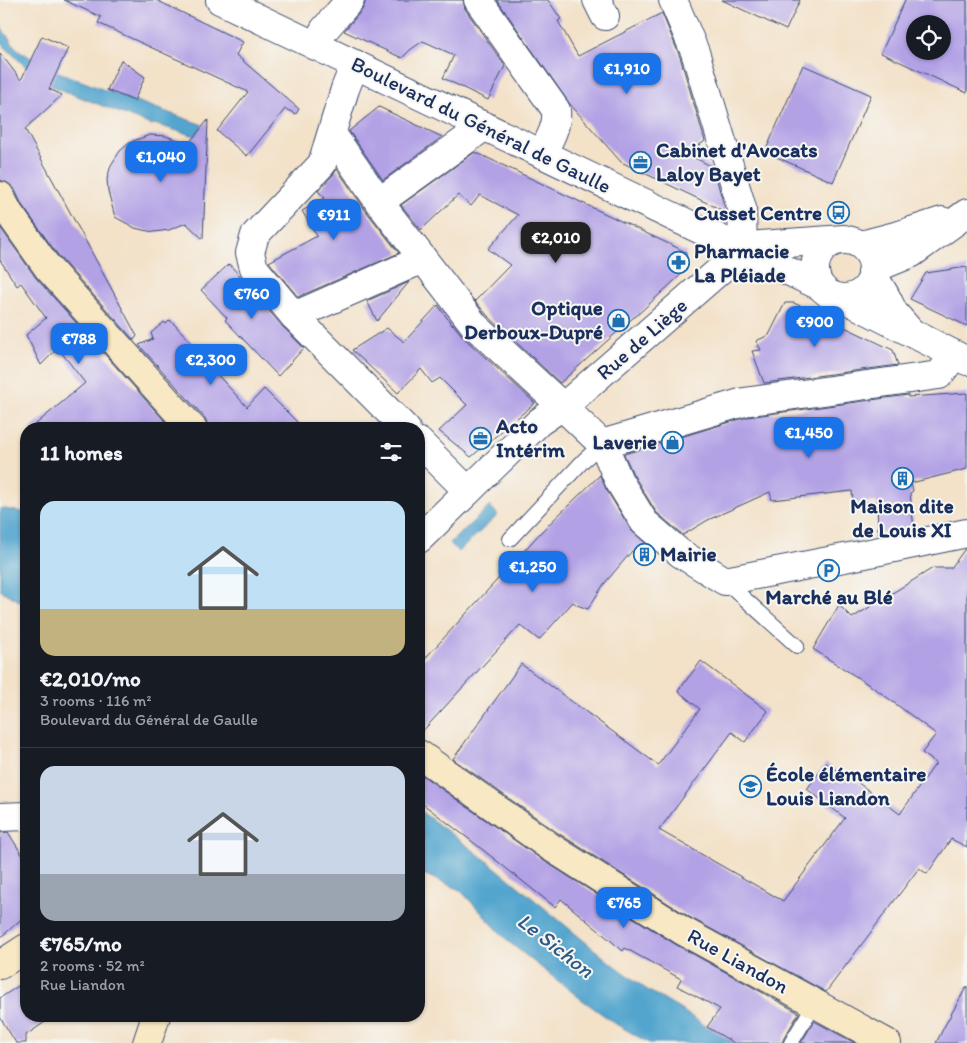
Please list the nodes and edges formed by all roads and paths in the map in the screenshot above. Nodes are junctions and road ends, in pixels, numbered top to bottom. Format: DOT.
graph roads {
  1 [pos="220,0"];
  2 [pos="350,0"];
  3 [pos="478,0"];
  4 [pos="673,0"];
  5 [pos="316,46"];
  6 [pos="355,64"];
  7 [pos="485,126"];
  8 [pos="332,134"];
  9 [pos="542,154"];
  10 [pos="0,196"];
  11 [pos="379,202"];
  12 [pos="966,213"];
  13 [pos="743,250"];
  14 [pos="863,257"];
  15 [pos="423,259"];
  16 [pos="832,292"];
  17 [pos="294,316"];
  18 [pos="910,332"];
  19 [pos="961,358"];
  20 [pos="562,406"];
  21 [pos="186,422"];
  22 [pos="399,422"];
  23 [pos="602,444"];
  24 [pos="425,448"];
  25 [pos="468,491"];
  26 [pos="425,533"];
  27 [pos="967,533"];
  28 [pos="510,539"];
  29 [pos="725,581"];
  30 [pos="797,646"];
  31 [pos="425,758"];
  32 [pos="20,816"];
  33 [pos="0,817"];
  34 [pos="20,952"];
  35 [pos="0,964"];
  36 [pos="815,1003"];
  37 [pos="154,1022"];
  38 [pos="147,1043"];
  39 [pos="791,1043"];
  40 [pos="888,1043"];
  1 -- 5 [label="street, Boulevard du Général de Gaulle"];
  2 -- 5 [label="street"];
  3 -- 9 [label="street"];
  4 -- 13 [label="street"];
  5 -- 6 [label="street, Boulevard du Général de Gaulle"];
  6 -- 7 [label="street, Boulevard du Général de Gaulle"];
  6 -- 8 [label="street"];
  7 -- 9 [label="street, Boulevard du Général de Gaulle"];
  7 -- 11 [label="street"];
  8 -- 11 [label="street"];
  8 -- 17 [label="street"];
  9 -- 13 [label="street, Boulevard du Général de Gaulle"];
  10 -- 21 [label="main road"];
  11 -- 15 [label="street"];
  12 -- 14 [label="street"];
  13 -- 14 [label="street"];
  13 -- 16 [label="street, Boulevard du Général de Gaulle"];
  13 -- 20 [label="street, Rue de Liège"];
  14 -- 16 [label="street"];
  14 -- 16 [label="street"];
  14 -- 18 [label="street, Boulevard du Général de Gaulle"];
  15 -- 17 [label="street"];
  15 -- 20 [label="street"];
  16 -- 18 [label="street, Boulevard du Général de Gaulle"];
  17 -- 22 [label="street"];
  18 -- 19 [label="street, Boulevard du Général de Gaulle"];
  19 -- 23 [label="street"];
  20 -- 23 [label="street"];
  20 -- 25 [label="street, Rue de Liège"];
  23 -- 28 [label="lane"];
  23 -- 29 [label="street"];
  24 -- 25 [label="street"];
  25 -- 26 [label="street, Rue de Liège"];
  27 -- 29 [label="street"];
  29 -- 30 [label="lane"];
  31 -- 36 [label="main road, Rue Liandon"];
  32 -- 33 [label="street"];
  34 -- 35 [label="main road"];
  36 -- 39 [label="lane"];
  36 -- 40 [label="main road, Rue Liandon"];
  37 -- 38 [label="main road"];
}
